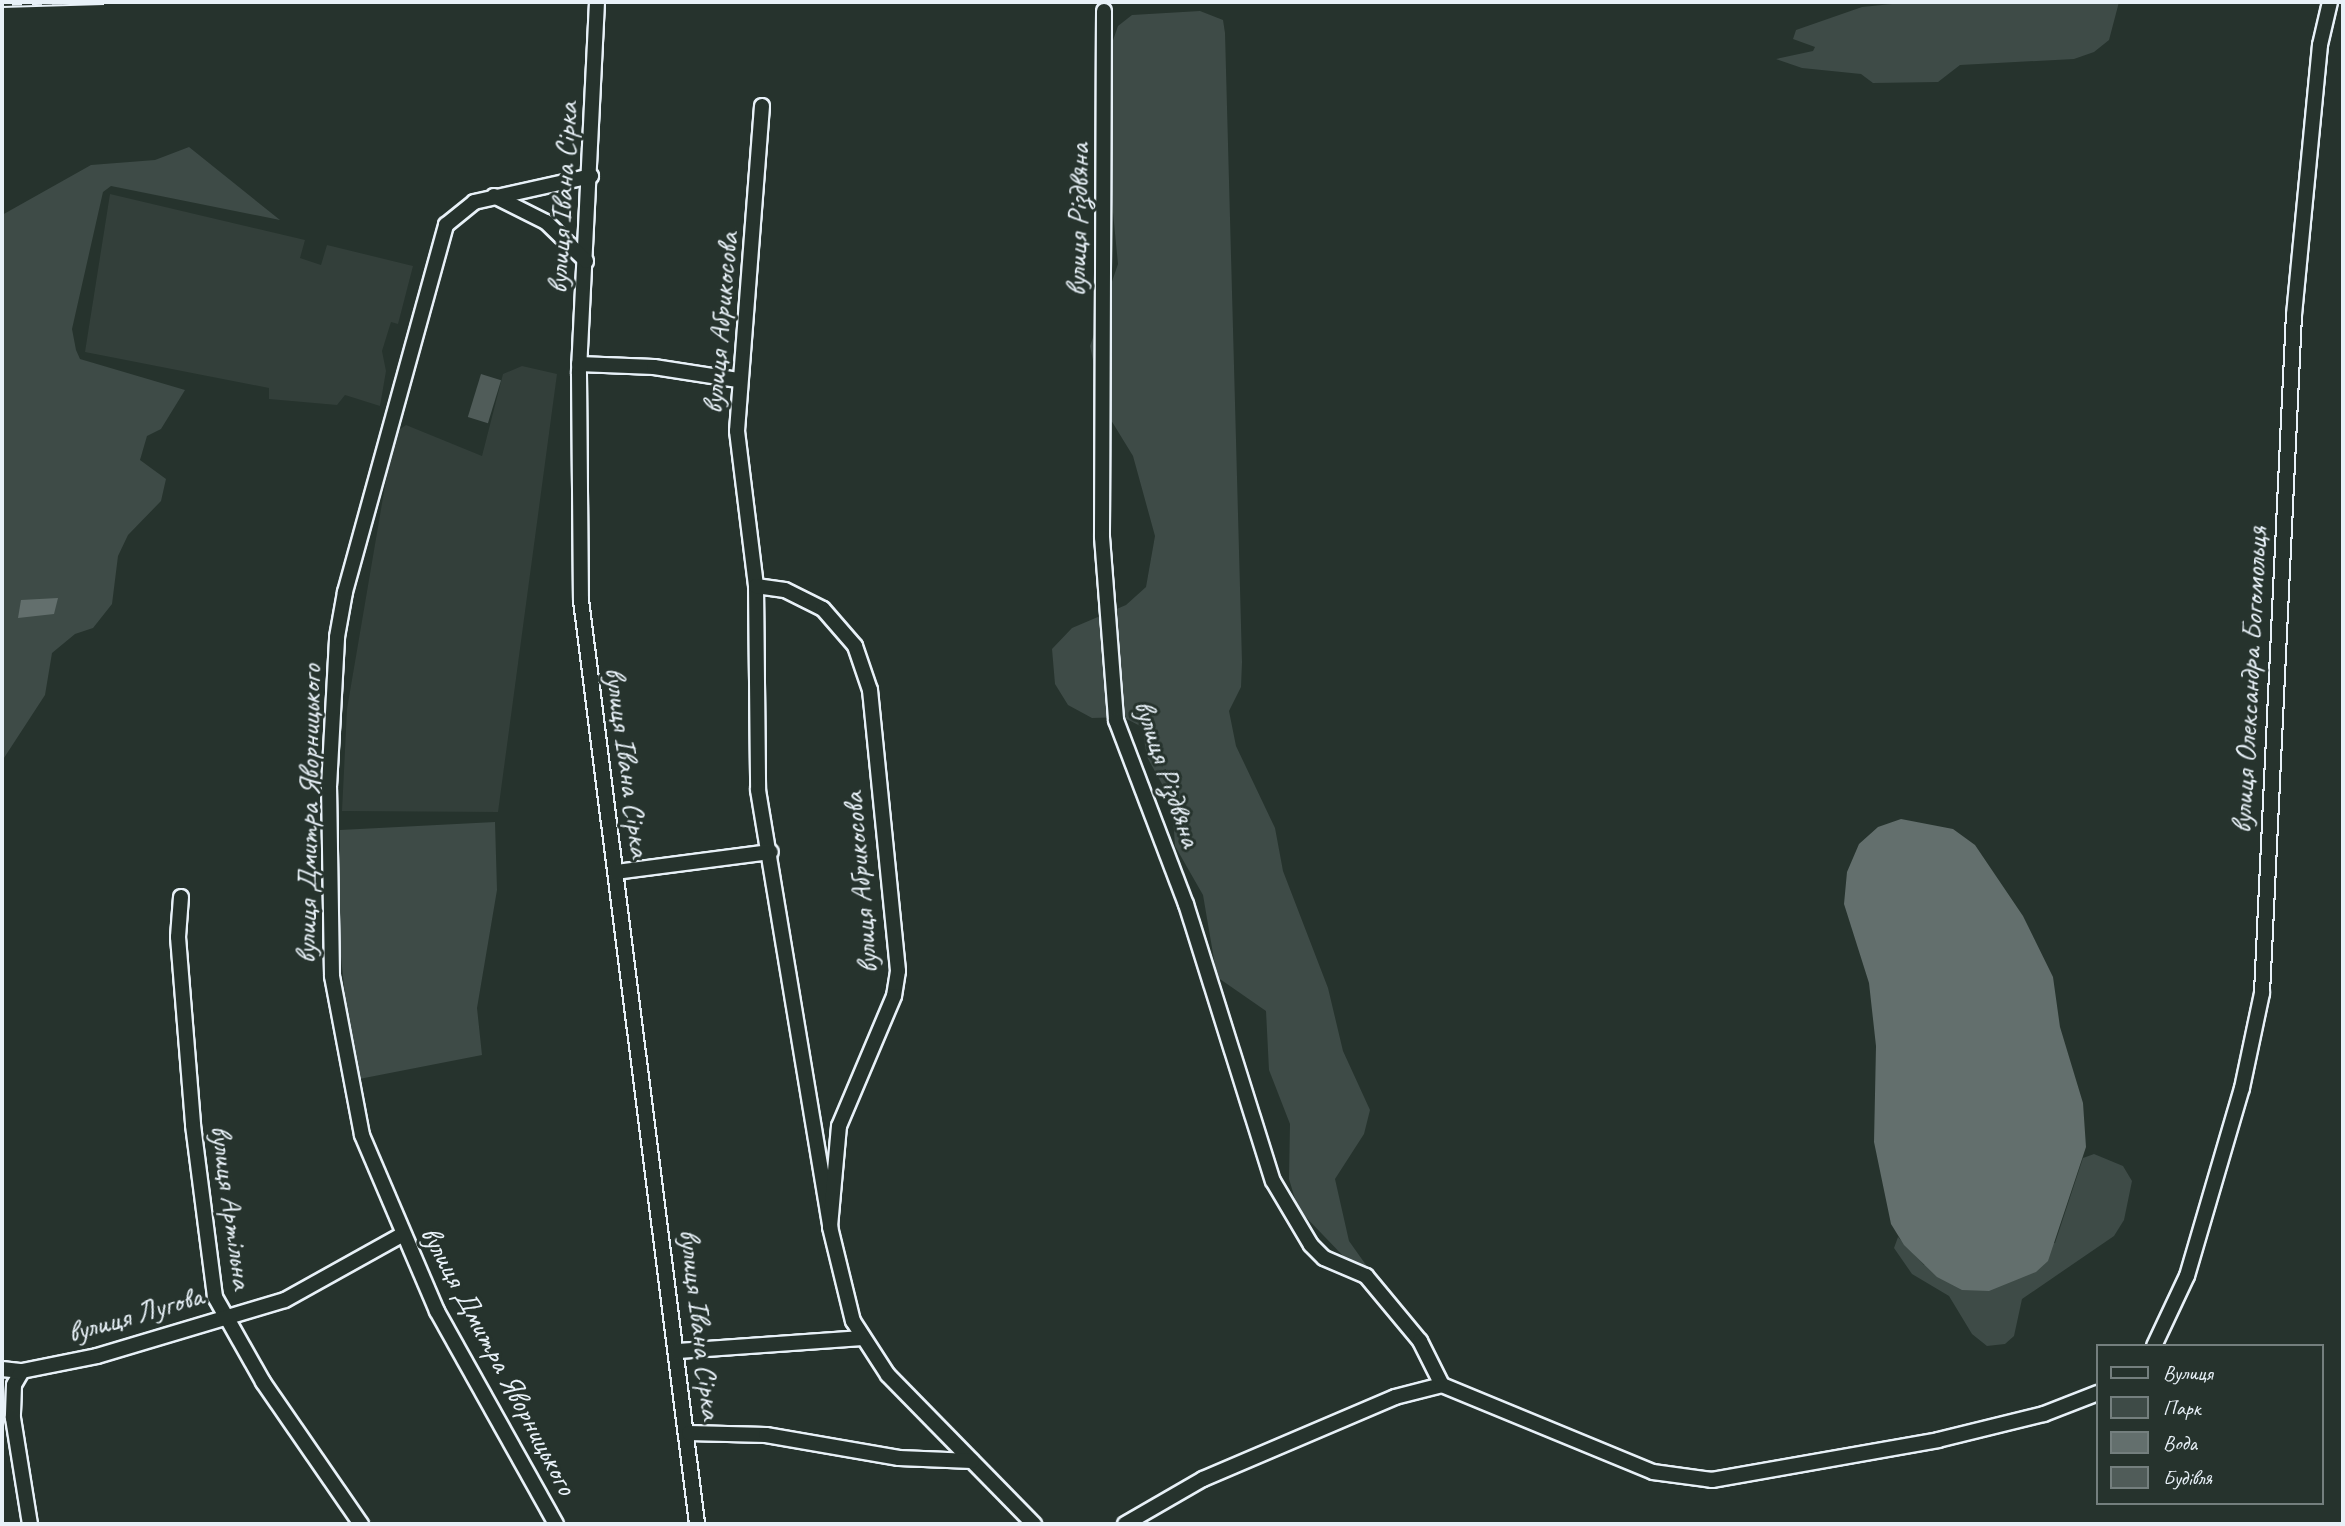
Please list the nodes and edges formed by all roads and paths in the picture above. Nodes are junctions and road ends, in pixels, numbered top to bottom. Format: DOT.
graph roads {
  1 [pos="597,2"];
  2 [pos="2330,2"];
  3 [pos="1104,11"];
  4 [pos="762,106"];
  5 [pos="591,176"];
  6 [pos="494,197"];
  7 [pos="586,261"];
  8 [pos="579,364"];
  9 [pos="738,380"];
  10 [pos="756,586"];
  11 [pos="771,852"];
  12 [pos="616,872"];
  13 [pos="181,897"];
  14 [pos="830,1227"];
  15 [pos="401,1235"];
  16 [pos="225,1315"];
  17 [pos="863,1338"];
  18 [pos="2155,1344"];
  19 [pos="678,1351"];
  20 [pos="2,1369"];
  21 [pos="22,1371"];
  22 [pos="1442,1385"];
  23 [pos="2096,1394"];
  24 [pos="689,1433"];
  25 [pos="972,1461"];
  26 [pos="30,1524"];
  27 [pos="361,1524"];
  28 [pos="556,1524"];
  29 [pos="697,1524"];
  30 [pos="1034,1524"];
  31 [pos="1125,1524"];
  1 -- 5 [label="street, вулиця Івана Сірка"];
  2 -- 18 [label="street, вулиця Олександра Богомольця"];
  3 -- 22 [label="street, вулиця Різдвяна"];
  4 -- 9 [label="street, вулиця Абрикосова"];
  5 -- 6 [label="street, вулиця Дмитра Яворницького"];
  5 -- 7 [label="street, вулиця Івана Сірка"];
  6 -- 7 [label="street"];
  6 -- 15 [label="street, вулиця Дмитра Яворницького"];
  7 -- 8 [label="street, вулиця Івана Сірка"];
  8 -- 9 [label="street"];
  8 -- 12 [label="street, вулиця Івана Сірка"];
  9 -- 10 [label="street, вулиця Абрикосова"];
  10 -- 11 [label="street, вулиця Абрикосова"];
  10 -- 14 [label="street, вулиця Абрикосова"];
  11 -- 12 [label="street"];
  11 -- 14 [label="street, вулиця Абрикосова"];
  12 -- 19 [label="street, вулиця Івана Сірка"];
  13 -- 16 [label="street, вулиця Артільна"];
  14 -- 17 [label="street, вулиця Абрикосова"];
  15 -- 16 [label="street, вулиця Лугова"];
  15 -- 28 [label="street, вулиця Дмитра Яворницького"];
  16 -- 21 [label="street, вулиця Лугова"];
  16 -- 27 [label="street, вулиця Артільна"];
  17 -- 19 [label="street"];
  17 -- 25 [label="street, вулиця Абрикосова"];
  19 -- 24 [label="street, вулиця Івана Сірка"];
  20 -- 21 [label="street, вулиця Лугова"];
  21 -- 26 [label="street"];
  22 -- 23 [label="street"];
  22 -- 31 [label="street"];
  24 -- 25 [label="street"];
  24 -- 29 [label="street, вулиця Івана Сірка"];
  25 -- 30 [label="street, вулиця Абрикосова"];
}
